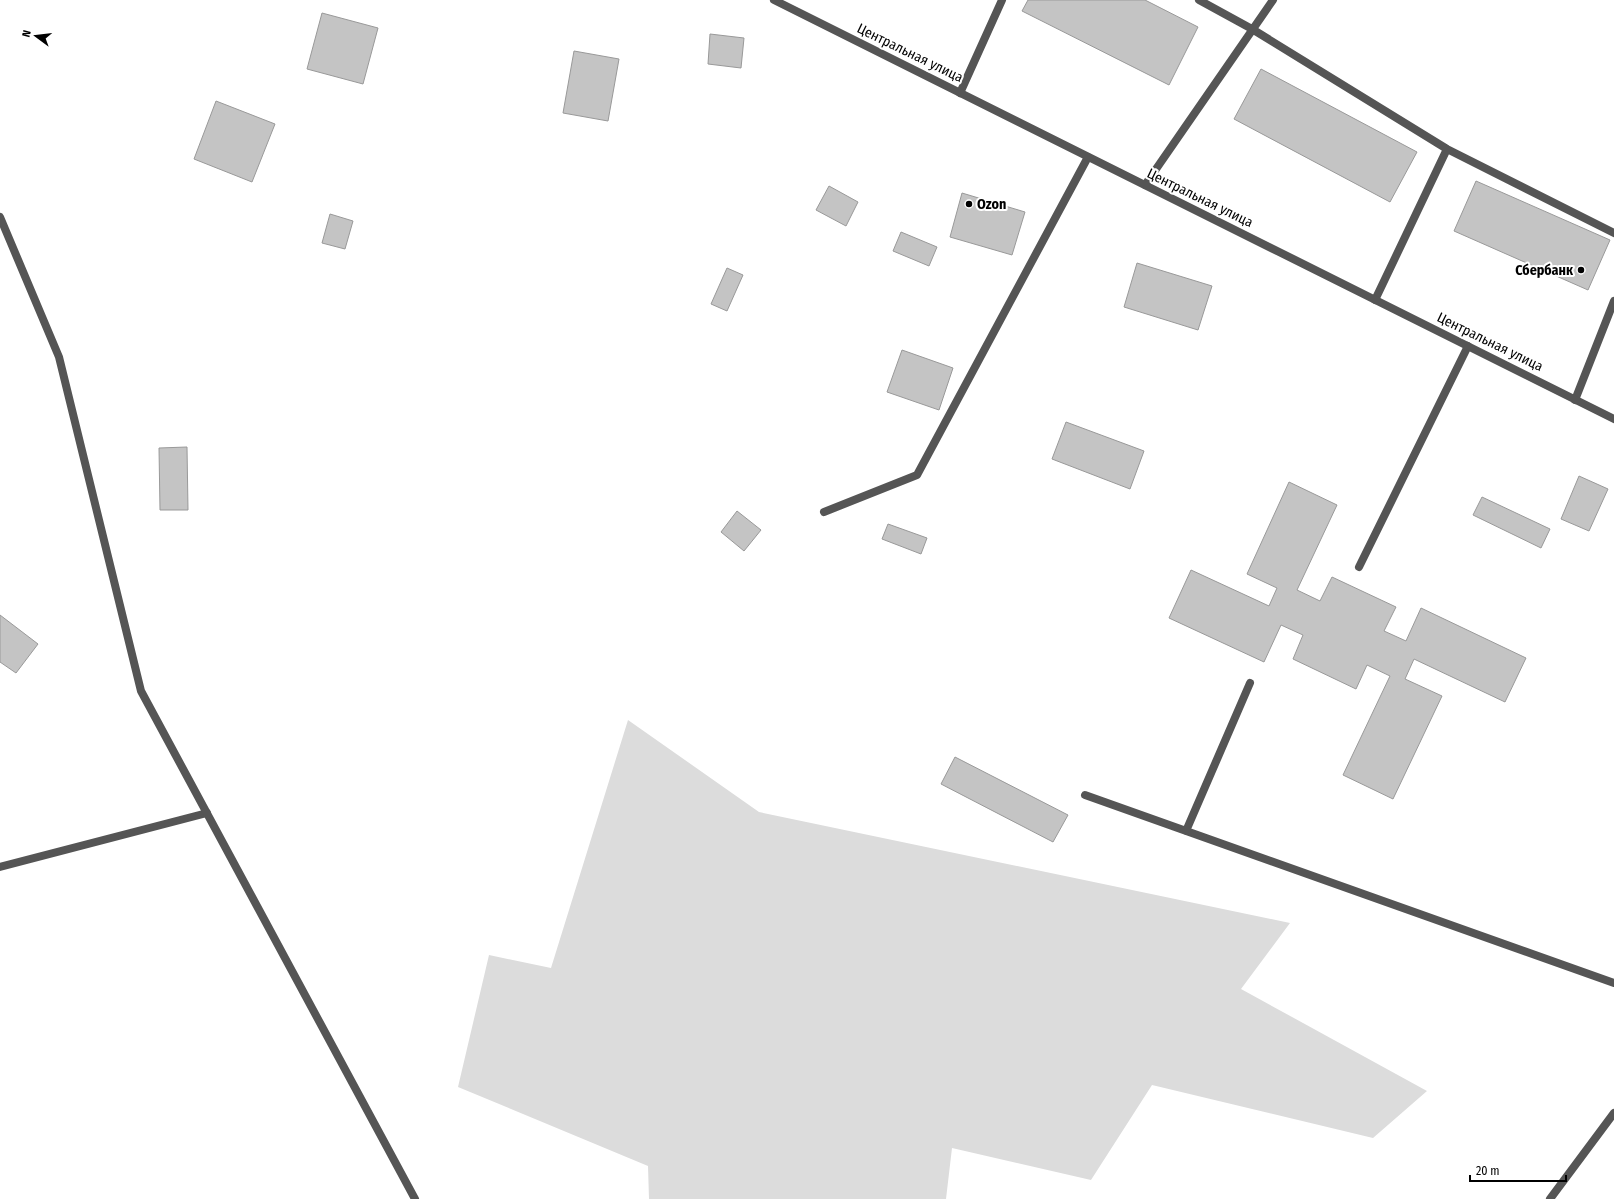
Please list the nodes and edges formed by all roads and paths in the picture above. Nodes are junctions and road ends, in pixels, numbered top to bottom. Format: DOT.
graph roads {
  1 [pos="774,0"];
  2 [pos="1002,0"];
  3 [pos="1199,0"];
  4 [pos="1273,0"];
  5 [pos="1252,29"];
  6 [pos="960,93"];
  7 [pos="1447,149"];
  8 [pos="1088,157"];
  9 [pos="1145,185"];
  10 [pos="0,217"];
  11 [pos="1614,233"];
  12 [pos="1375,300"];
  13 [pos="1614,301"];
  14 [pos="1468,346"];
  15 [pos="1576,400"];
  16 [pos="1614,419"];
  17 [pos="824,512"];
  18 [pos="1359,566"];
  19 [pos="1250,682"];
  20 [pos="1085,796"];
  21 [pos="207,813"];
  22 [pos="1186,831"];
  23 [pos="0,867"];
  24 [pos="1614,982"];
  25 [pos="1614,1113"];
  26 [pos="415,1199"];
  27 [pos="1550,1199"];
  1 -- 6 [label="street, Центральная улица"];
  2 -- 6 [label="street"];
  3 -- 5 [label="street"];
  4 -- 5 [label="street"];
  5 -- 7 [label="street"];
  5 -- 9 [label="street"];
  6 -- 8 [label="street, Центральная улица"];
  7 -- 11 [label="street"];
  7 -- 12 [label="street"];
  8 -- 9 [label="street, Центральная улица"];
  8 -- 17 [label="street"];
  9 -- 12 [label="street, Центральная улица"];
  10 -- 21 [label="street"];
  12 -- 14 [label="street, Центральная улица"];
  13 -- 15 [label="street"];
  14 -- 15 [label="street, Центральная улица"];
  14 -- 18 [label="street"];
  15 -- 16 [label="street, Центральная улица"];
  19 -- 22 [label="street"];
  20 -- 22 [label="street"];
  21 -- 23 [label="street"];
  21 -- 26 [label="street"];
  22 -- 24 [label="street"];
  25 -- 27 [label="street"];
}
